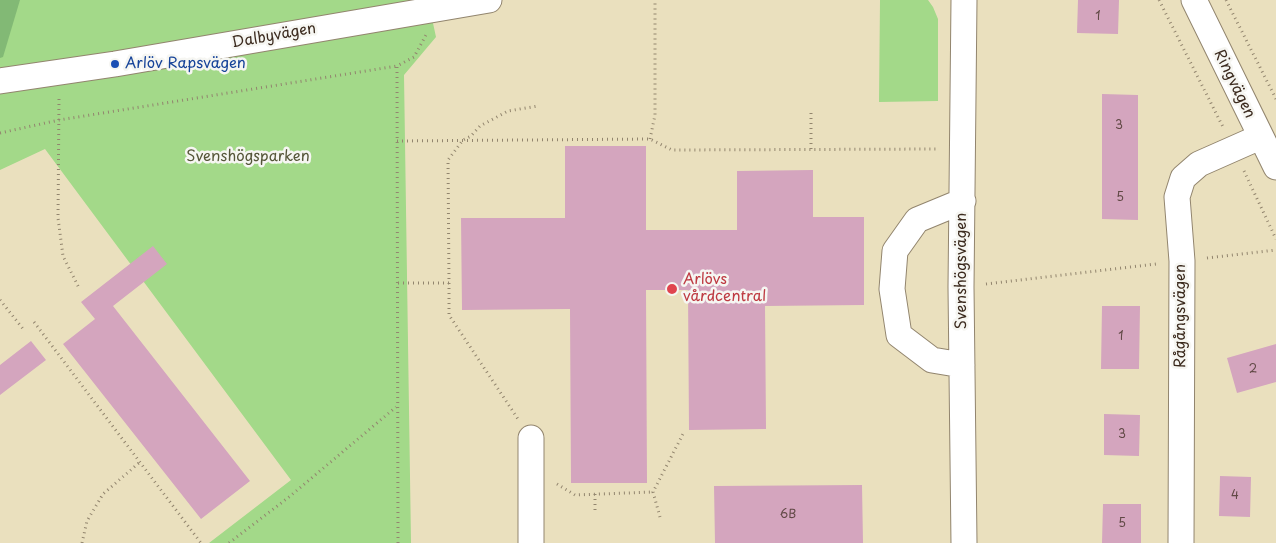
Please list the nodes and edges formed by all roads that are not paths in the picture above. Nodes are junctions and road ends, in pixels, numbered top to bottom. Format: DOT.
graph roads {
  1 [pos="489,0"];
  2 [pos="964,0"];
  3 [pos="1194,0"];
  4 [pos="0,81"];
  5 [pos="1260,137"];
  6 [pos="1276,167"];
  7 [pos="963,201"];
  8 [pos="962,366"];
  9 [pos="531,438"];
  10 [pos="531,543"];
  11 [pos="964,543"];
  12 [pos="1181,543"];
  1 -- 4 [label="street, Dalbyvägen"];
  2 -- 7 [label="street, Svenshögsvägen"];
  3 -- 5 [label="street, Ringvägen"];
  5 -- 6 [label="street, Ringvägen"];
  5 -- 12 [label="street, Rågångsvägen"];
  7 -- 8 [label="street, Svenshögsvägen"];
  7 -- 8 [label="street"];
  8 -- 11 [label="street, Svenshögsvägen"];
  9 -- 10 [label="street"];
}
